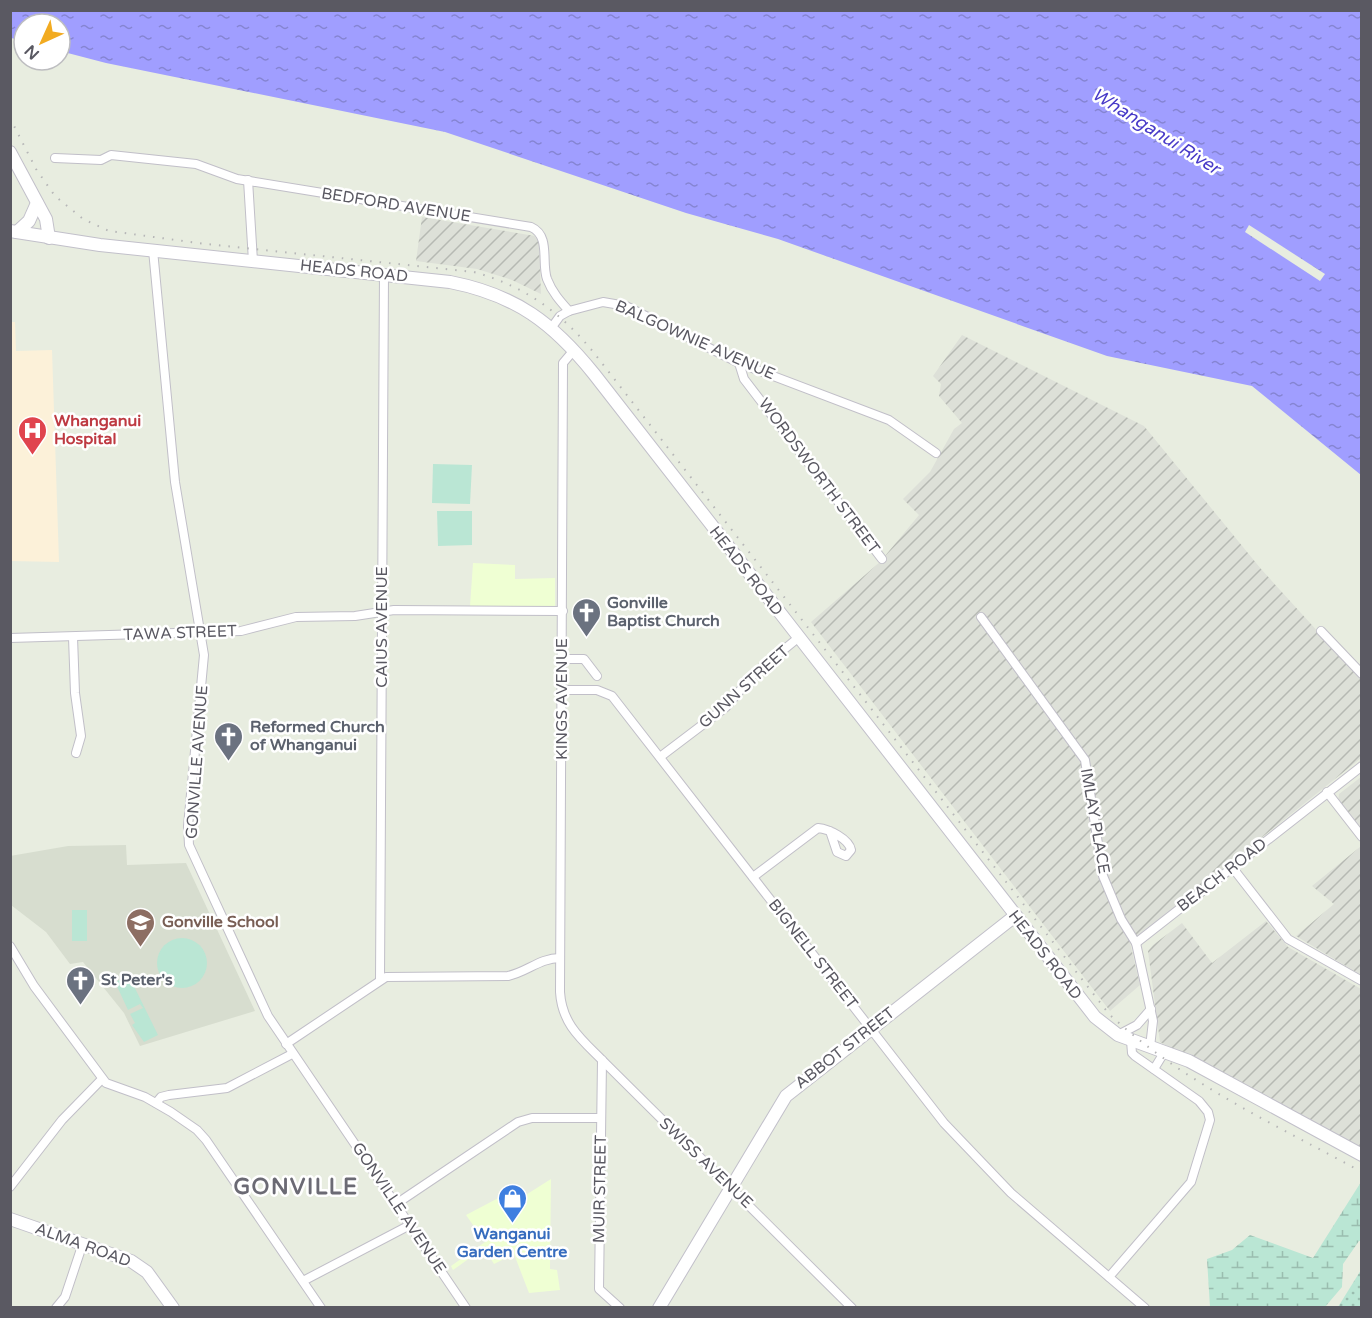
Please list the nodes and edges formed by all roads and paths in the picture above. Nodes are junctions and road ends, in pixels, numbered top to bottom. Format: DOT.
graph roads {
  1 [pos="10,152"];
  2 [pos="55,158"];
  3 [pos="248,180"];
  4 [pos="37,203"];
  5 [pos="14,232"];
  6 [pos="49,238"];
  7 [pos="153,250"];
  8 [pos="253,261"];
  9 [pos="384,274"];
  10 [pos="569,311"];
  11 [pos="552,327"];
  12 [pos="574,350"];
  13 [pos="739,363"];
  14 [pos="936,453"];
  15 [pos="882,559"];
  16 [pos="382,611"];
  17 [pos="563,611"];
  18 [pos="981,617"];
  19 [pos="1322,631"];
  20 [pos="202,633"];
  21 [pos="73,637"];
  22 [pos="10,638"];
  23 [pos="798,638"];
  24 [pos="562,659"];
  25 [pos="1362,674"];
  26 [pos="597,676"];
  27 [pos="562,690"];
  28 [pos="76,753"];
  29 [pos="660,757"];
  30 [pos="1362,766"];
  31 [pos="1328,792"];
  32 [pos="830,831"];
  33 [pos="1362,837"];
  34 [pos="1232,867"];
  35 [pos="753,877"];
  36 [pos="1015,916"];
  37 [pos="1136,943"];
  38 [pos="10,946"];
  39 [pos="560,958"];
  40 [pos="380,980"];
  41 [pos="1362,981"];
  42 [pos="1151,1009"];
  43 [pos="564,1016"];
  44 [pos="870,1028"];
  45 [pos="1118,1035"];
  46 [pos="1131,1041"];
  47 [pos="286,1044"];
  48 [pos="1150,1047"];
  49 [pos="1165,1051"];
  50 [pos="292,1054"];
  51 [pos="602,1060"];
  52 [pos="1154,1069"];
  53 [pos="102,1078"];
  54 [pos="156,1103"];
  55 [pos="601,1118"];
  56 [pos="1362,1155"];
  57 [pos="10,1187"];
  58 [pos="730,1187"];
  59 [pos="396,1204"];
  60 [pos="10,1219"];
  61 [pos="410,1225"];
  62 [pos="83,1243"];
  63 [pos="1109,1277"];
  64 [pos="303,1281"];
  65 [pos="56,1308"];
  66 [pos="173,1308"];
  67 [pos="321,1308"];
  68 [pos="466,1308"];
  69 [pos="620,1308"];
  70 [pos="659,1308"];
  71 [pos="852,1308"];
  72 [pos="1145,1308"];
  1 -- 4 [label="main road"];
  2 -- 3 [label="street, BEDFORD AVENUE"];
  3 -- 8 [label="street"];
  3 -- 10 [label="street, BEDFORD AVENUE"];
  4 -- 5 [label="main road"];
  4 -- 6 [label="main road"];
  5 -- 6 [label="main road, HEADS ROAD"];
  6 -- 7 [label="main road, HEADS ROAD"];
  7 -- 8 [label="main road, HEADS ROAD"];
  7 -- 20 [label="street, GONVILLE AVENUE"];
  8 -- 9 [label="main road, HEADS ROAD"];
  9 -- 11 [label="main road, HEADS ROAD"];
  9 -- 16 [label="street, CAIUS AVENUE"];
  10 -- 11 [label="street, BALGOWNIE AVENUE"];
  10 -- 13 [label="street, BALGOWNIE AVENUE"];
  11 -- 12 [label="main road, HEADS ROAD"];
  12 -- 17 [label="street, KINGS AVENUE"];
  12 -- 23 [label="main road, HEADS ROAD"];
  13 -- 14 [label="street, BALGOWNIE AVENUE"];
  13 -- 15 [label="street, WORDSWORTH STREET"];
  16 -- 17 [label="street, TAWA STREET"];
  16 -- 20 [label="street, TAWA STREET"];
  16 -- 40 [label="street, CAIUS AVENUE"];
  17 -- 24 [label="street, KINGS AVENUE"];
  18 -- 37 [label="street, IMLAY PLACE"];
  19 -- 25 [label="street"];
  20 -- 21 [label="street, TAWA STREET"];
  20 -- 47 [label="street, GONVILLE AVENUE"];
  21 -- 22 [label="street, TAWA STREET"];
  21 -- 28 [label="street"];
  23 -- 29 [label="street, GUNN STREET"];
  23 -- 36 [label="main road, HEADS ROAD"];
  24 -- 26 [label="street"];
  24 -- 27 [label="street, KINGS AVENUE"];
  27 -- 29 [label="street, BIGNELL STREET"];
  27 -- 39 [label="street, KINGS AVENUE"];
  29 -- 35 [label="street, BIGNELL STREET"];
  30 -- 31 [label="street, BEACH ROAD"];
  31 -- 33 [label="street"];
  31 -- 34 [label="street, BEACH ROAD"];
  32 -- 35 [label="street"];
  34 -- 37 [label="street, BEACH ROAD"];
  34 -- 41 [label="street"];
  35 -- 44 [label="street, BIGNELL STREET"];
  36 -- 44 [label="main road, ABBOT STREET"];
  36 -- 45 [label="main road, HEADS ROAD"];
  37 -- 42 [label="street"];
  38 -- 53 [label="street"];
  39 -- 40 [label="street"];
  39 -- 43 [label="street, KINGS AVENUE"];
  40 -- 47 [label="street"];
  42 -- 45 [label="street"];
  42 -- 48 [label="street"];
  43 -- 51 [label="street, SWISS AVENUE"];
  44 -- 58 [label="main road, ABBOT STREET"];
  44 -- 63 [label="street, BIGNELL STREET"];
  45 -- 46 [label="main road, HEADS ROAD"];
  46 -- 48 [label="main road, HEADS ROAD"];
  46 -- 52 [label="street"];
  47 -- 50 [label="street, GONVILLE AVENUE"];
  48 -- 49 [label="main road, HEADS ROAD"];
  49 -- 52 [label="street"];
  49 -- 56 [label="main road, HEADS ROAD"];
  50 -- 54 [label="street"];
  50 -- 59 [label="street, GONVILLE AVENUE"];
  51 -- 55 [label="street, MUIR STREET"];
  51 -- 58 [label="street, SWISS AVENUE"];
  52 -- 63 [label="street"];
  53 -- 54 [label="street"];
  53 -- 57 [label="street"];
  54 -- 64 [label="street"];
  55 -- 59 [label="street"];
  55 -- 69 [label="street, MUIR STREET"];
  58 -- 70 [label="main road, ABBOT STREET"];
  58 -- 71 [label="street, SWISS AVENUE"];
  59 -- 61 [label="street, GONVILLE AVENUE"];
  60 -- 62 [label="main road, ALMA ROAD"];
  61 -- 64 [label="street"];
  61 -- 68 [label="street, GONVILLE AVENUE"];
  62 -- 65 [label="street"];
  62 -- 66 [label="main road, ALMA ROAD"];
  63 -- 72 [label="street, BIGNELL STREET"];
  64 -- 67 [label="street"];
}
